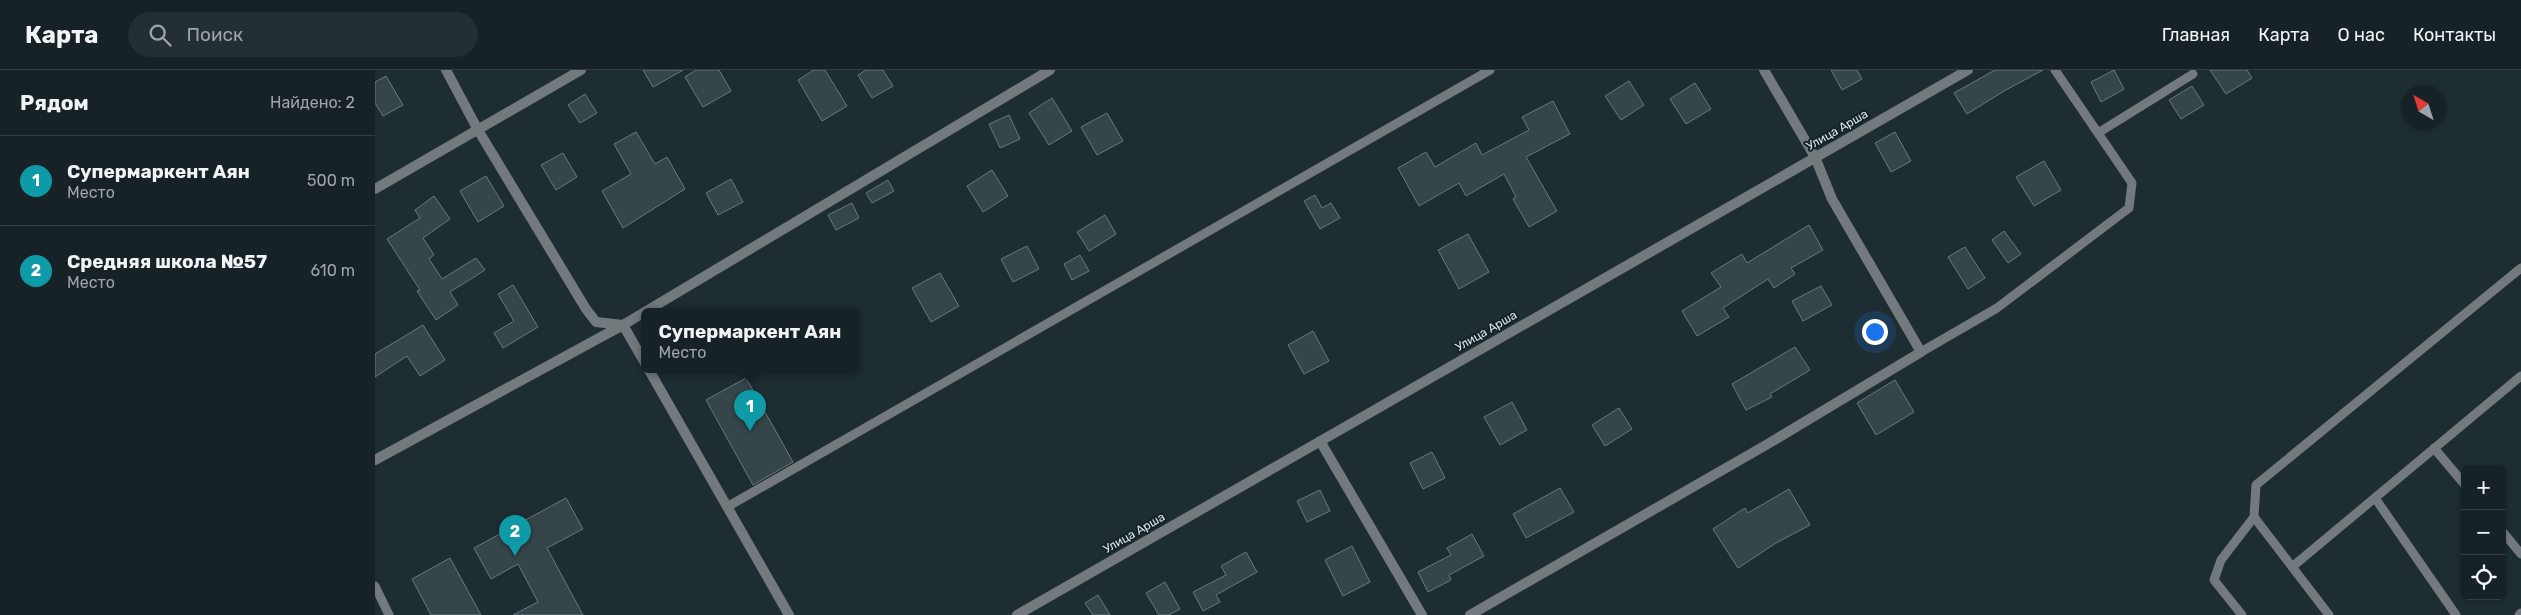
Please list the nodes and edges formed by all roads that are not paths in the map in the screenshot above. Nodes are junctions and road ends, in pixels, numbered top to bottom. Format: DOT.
graph roads {
  1 [pos="445,70"];
  2 [pos="581,70"];
  3 [pos="1050,70"];
  4 [pos="1489,70"];
  5 [pos="1765,70"];
  6 [pos="1968,70"];
  7 [pos="2055,70"];
  8 [pos="2193,74"];
  9 [pos="478,130"];
  10 [pos="2098,133"];
  11 [pos="1815,157"];
  12 [pos="375,188"];
  13 [pos="2521,268"];
  14 [pos="651,308"];
  15 [pos="641,314"];
  16 [pos="623,325"];
  17 [pos="1921,352"];
  18 [pos="641,356"];
  19 [pos="651,373"];
  20 [pos="2521,376"];
  21 [pos="1320,441"];
  22 [pos="2435,448"];
  23 [pos="375,460"];
  24 [pos="2461,480"];
  25 [pos="2375,498"];
  26 [pos="727,507"];
  27 [pos="2254,517"];
  28 [pos="2506,536"];
  29 [pos="2521,554"];
  30 [pos="2292,567"];
  31 [pos="375,586"];
  32 [pos="389,615"];
  33 [pos="789,615"];
  34 [pos="1017,615"];
  35 [pos="1422,615"];
  36 [pos="1470,615"];
  37 [pos="2243,615"];
  38 [pos="2329,615"];
  39 [pos="2456,615"];
  1 -- 9 [label="street"];
  2 -- 9 [label="street"];
  3 -- 14 [label="street"];
  4 -- 26 [label="lane"];
  5 -- 11 [label="street"];
  6 -- 11 [label="street, Улица Арша"];
  7 -- 10 [label="lane"];
  8 -- 10 [label="lane"];
  9 -- 12 [label="street"];
  9 -- 16 [label="street"];
  10 -- 17 [label="lane"];
  11 -- 17 [label="street"];
  11 -- 21 [label="street, Улица Арша"];
  13 -- 27 [label="lane"];
  15 -- 16 [label="street"];
  16 -- 18 [label="street"];
  16 -- 23 [label="street"];
  17 -- 36 [label="street"];
  19 -- 26 [label="street"];
  20 -- 22 [label="lane"];
  21 -- 34 [label="street, Улица Арша"];
  21 -- 35 [label="street"];
  22 -- 24 [label="lane"];
  22 -- 25 [label="lane"];
  25 -- 30 [label="lane"];
  25 -- 39 [label="lane"];
  26 -- 33 [label="street"];
  27 -- 30 [label="lane"];
  27 -- 37 [label="lane"];
  28 -- 29 [label="lane"];
  30 -- 38 [label="lane"];
  31 -- 32 [label="lane"];
}
